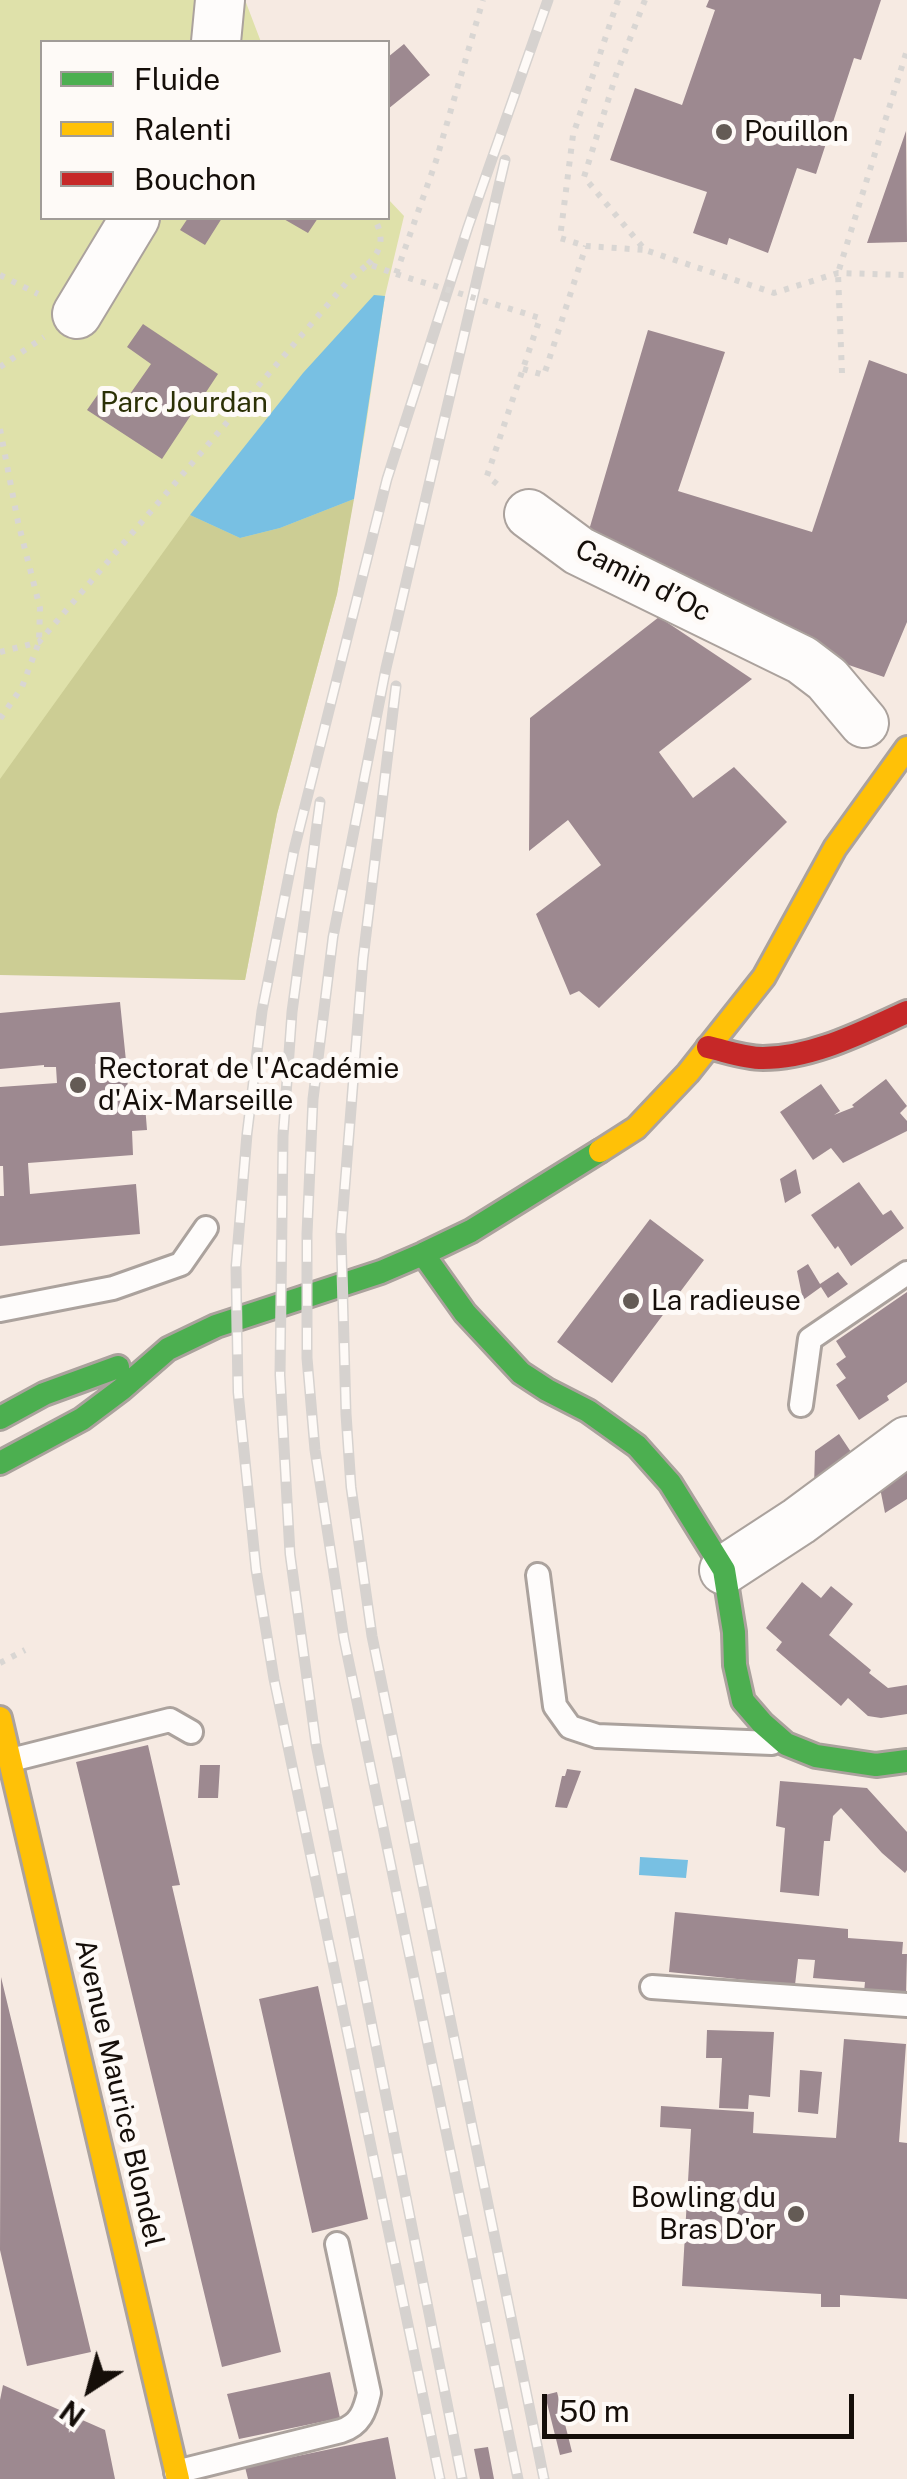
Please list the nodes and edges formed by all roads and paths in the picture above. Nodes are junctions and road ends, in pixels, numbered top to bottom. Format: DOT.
graph roads {
  1 [pos="220,0"];
  2 [pos="483,0"];
  3 [pos="618,0"];
  4 [pos="645,0"];
  5 [pos="216,40"];
  6 [pos="907,50"];
  7 [pos="134,220"];
  8 [pos="375,220"];
  9 [pos="586,246"];
  10 [pos="645,250"];
  11 [pos="377,255"];
  12 [pos="368,264"];
  13 [pos="393,273"];
  14 [pos="838,273"];
  15 [pos="907,276"];
  16 [pos="76,314"];
  17 [pos="523,369"];
  18 [pos="842,373"];
  19 [pos="0,430"];
  20 [pos="529,514"];
  21 [pos="39,642"];
  22 [pos="0,652"];
  23 [pos="0,718"];
  24 [pos="864,724"];
  25 [pos="907,748"];
  26 [pos="907,1012"];
  27 [pos="708,1047"];
  28 [pos="206,1228"];
  29 [pos="422,1254"];
  30 [pos="907,1273"];
  31 [pos="0,1310"];
  32 [pos="168,1349"];
  33 [pos="801,1406"];
  34 [pos="0,1418"];
  35 [pos="907,1441"];
  36 [pos="0,1463"];
  37 [pos="724,1570"];
  38 [pos="538,1574"];
  39 [pos="25,1650"];
  40 [pos="0,1663"];
  41 [pos="0,1720"];
  42 [pos="190,1732"];
  43 [pos="786,1744"];
  44 [pos="10,1760"];
  45 [pos="907,1761"];
  46 [pos="652,1988"];
  47 [pos="907,2005"];
  48 [pos="337,2244"];
  49 [pos="177,2476"];
  1 -- 5 [label="street"];
  2 -- 13 [label="path"];
  3 -- 9 [label="path"];
  4 -- 10 [label="path"];
  6 -- 14 [label="path"];
  7 -- 16 [label="street"];
  8 -- 11 [label="path"];
  9 -- 10 [label="path"];
  9 -- 17 [label="path"];
  10 -- 14 [label="path"];
  11 -- 12 [label="path"];
  11 -- 13 [label="path"];
  12 -- 13 [label="path"];
  12 -- 21 [label="path"];
  13 -- 17 [label="path, bridge"];
  14 -- 15 [label="path"];
  14 -- 18 [label="path"];
  17 -- 20 [label="path"];
  19 -- 21 [label="path"];
  20 -- 24 [label="street, Camin d’Oc"];
  21 -- 22 [label="path"];
  21 -- 23 [label="path"];
  25 -- 27 [label="street"];
  26 -- 27 [label="street"];
  27 -- 29 [label="street"];
  28 -- 31 [label="lane"];
  29 -- 32 [label="street"];
  29 -- 37 [label="street"];
  30 -- 33 [label="lane"];
  32 -- 34 [label="street"];
  32 -- 36 [label="street"];
  35 -- 37 [label="street"];
  37 -- 43 [label="street"];
  38 -- 43 [label="lane"];
  39 -- 40 [label="path"];
  41 -- 44 [label="street, Avenue Maurice Blondel"];
  42 -- 44 [label="lane"];
  43 -- 45 [label="street"];
  44 -- 49 [label="street, Avenue Maurice Blondel"];
  46 -- 47 [label="lane"];
  48 -- 49 [label="lane"];
}
